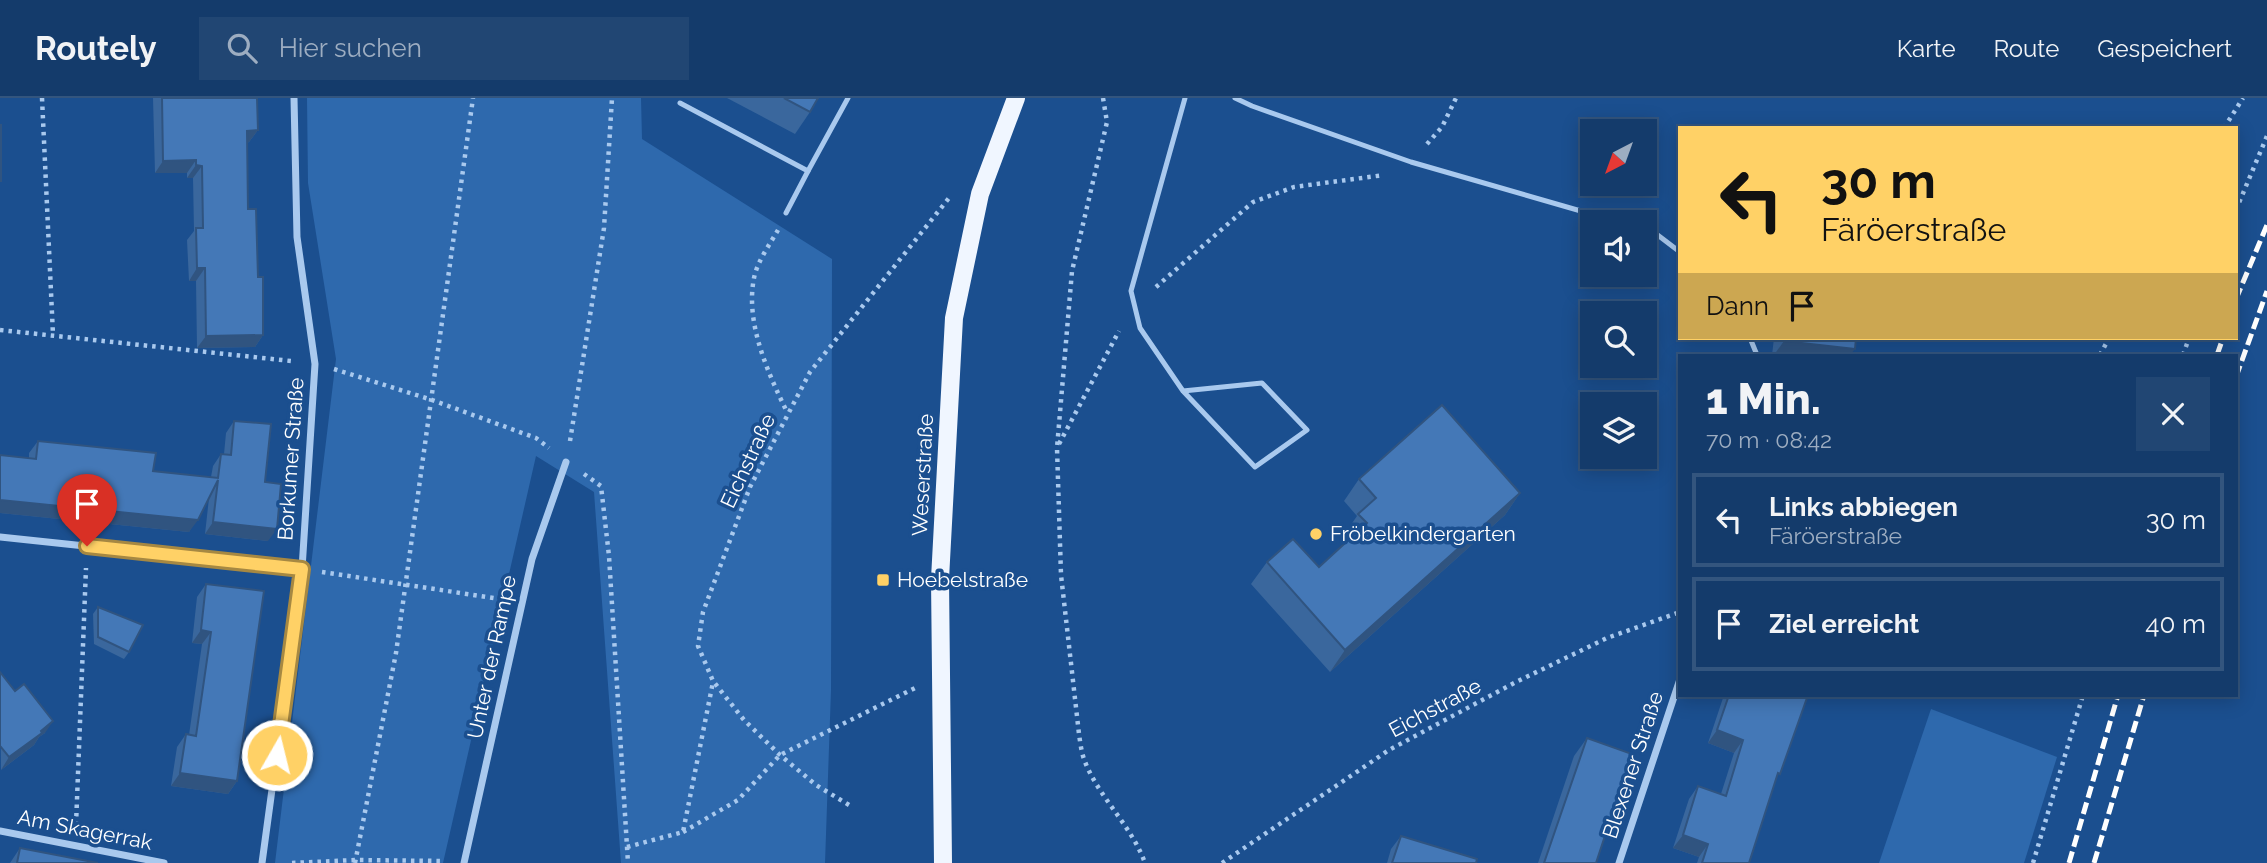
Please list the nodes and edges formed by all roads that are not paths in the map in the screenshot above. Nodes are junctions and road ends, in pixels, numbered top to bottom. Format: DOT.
graph roads {
  1 [pos="294,98"];
  2 [pos="848,98"];
  3 [pos="1016,98"];
  4 [pos="1185,98"];
  5 [pos="1235,98"];
  6 [pos="680,103"];
  7 [pos="808,171"];
  8 [pos="1580,211"];
  9 [pos="786,213"];
  10 [pos="1657,234"];
  11 [pos="1678,250"];
  12 [pos="1183,391"];
  13 [pos="566,462"];
  14 [pos="0,537"];
  15 [pos="302,569"];
  16 [pos="1678,685"];
  17 [pos="0,831"];
  18 [pos="465,862"];
  19 [pos="164,863"];
  20 [pos="262,863"];
  21 [pos="943,863"];
  22 [pos="1619,863"];
  1 -- 15 [label="street, Borkumer Straße"];
  2 -- 7 [label="lane"];
  3 -- 21 [label="main road, Weserstraße"];
  4 -- 12 [label="lane"];
  5 -- 8 [label="lane"];
  6 -- 7 [label="lane"];
  7 -- 9 [label="lane"];
  10 -- 11 [label="lane"];
  12 -- 12 [label="lane"];
  13 -- 18 [label="street, Unter der Rampe"];
  14 -- 15 [label="street"];
  15 -- 20 [label="street, Borkumer Straße"];
  16 -- 22 [label="street, Blexener Straße"];
  17 -- 19 [label="street, Am Skagerrak"];
}
